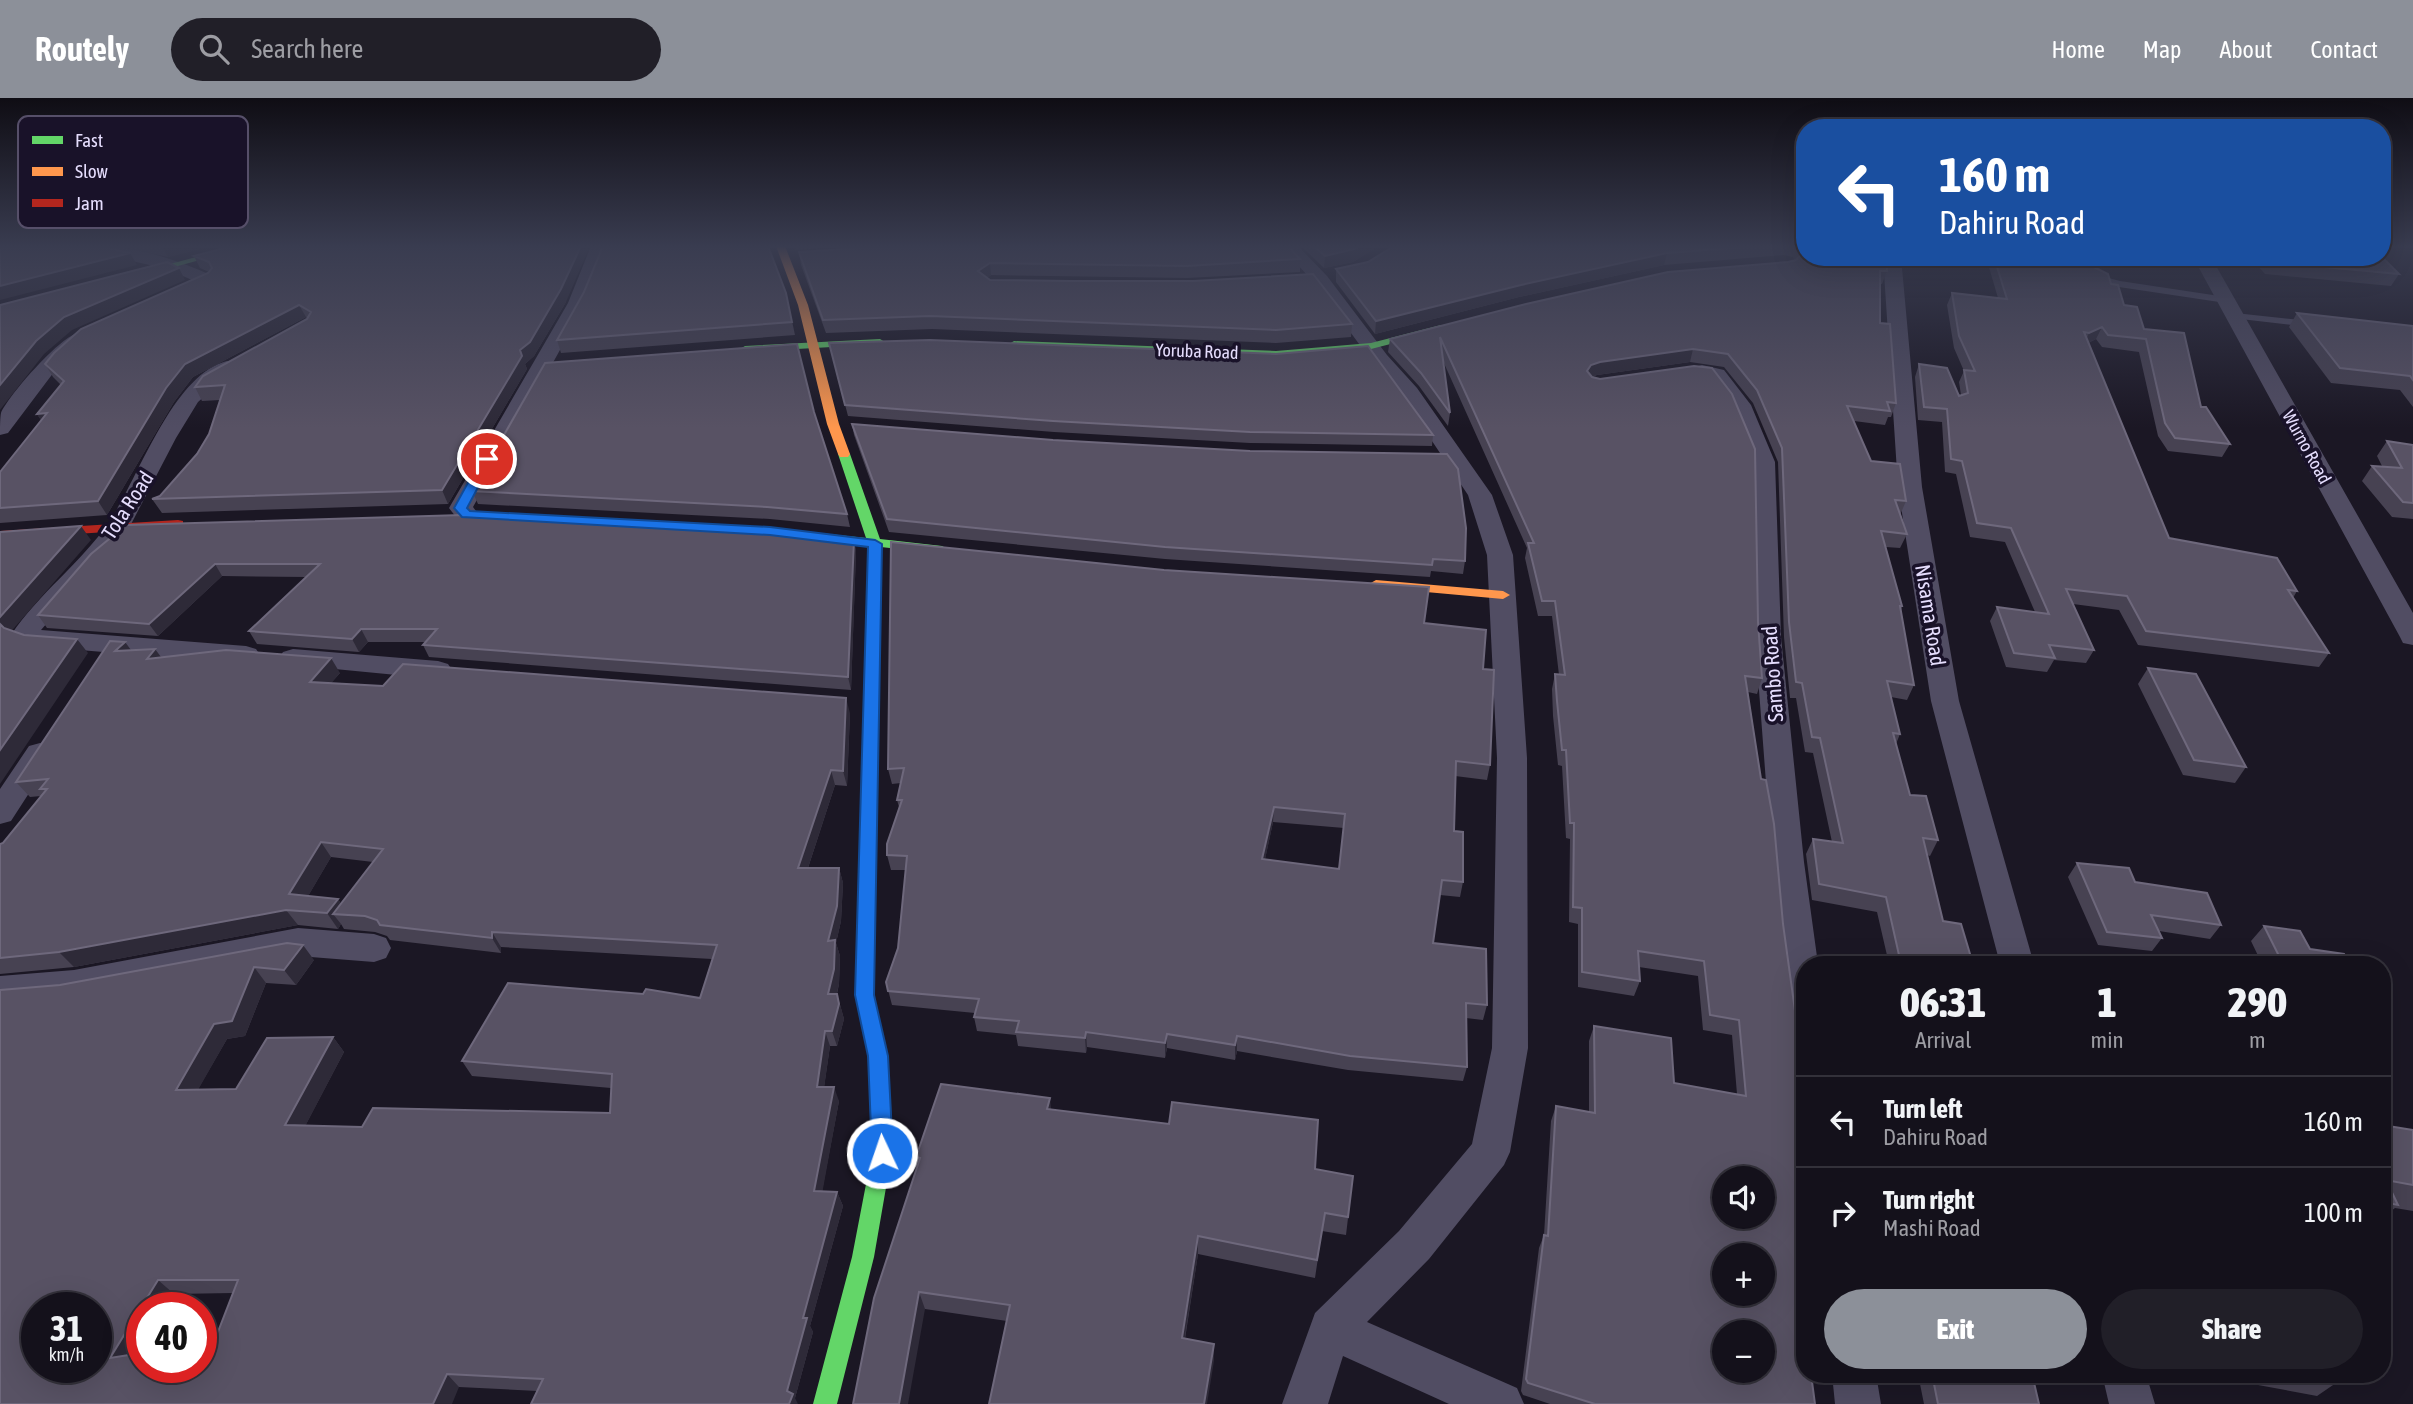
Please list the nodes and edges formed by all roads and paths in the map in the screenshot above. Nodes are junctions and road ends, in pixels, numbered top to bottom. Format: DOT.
graph roads {
  1 [pos="575,307"];
  2 [pos="803,307"];
  3 [pos="1340,307"];
  4 [pos="1896,307"];
  5 [pos="2225,307"];
  6 [pos="2230,308"];
  7 [pos="1458,323"];
  8 [pos="2326,325"];
  9 [pos="93,330"];
  10 [pos="892,342"];
  11 [pos="1000,343"];
  12 [pos="813,344"];
  13 [pos="1371,346"];
  14 [pos="731,351"];
  15 [pos="246,357"];
  16 [pos="568,363"];
  17 [pos="540,365"];
  18 [pos="1677,373"];
  19 [pos="833,424"];
  20 [pos="861,426"];
  21 [pos="0,428"];
  22 [pos="468,515"];
  23 [pos="188,523"];
  24 [pos="119,526"];
  25 [pos="783,533"];
  26 [pos="0,535"];
  27 [pos="875,544"];
  28 [pos="958,552"];
  29 [pos="1359,583"];
  30 [pos="1503,595"];
  31 [pos="2403,606"];
  32 [pos="2413,637"];
  33 [pos="457,671"];
  34 [pos="844,701"];
  35 [pos="872,703"];
  36 [pos="52,734"];
  37 [pos="0,813"];
  38 [pos="374,948"];
  39 [pos="1799,956"];
  40 [pos="2015,956"];
  41 [pos="0,990"];
  42 [pos="1330,1328"];
  43 [pos="1855,1383"];
  44 [pos="2126,1383"];
  45 [pos="825,1404"];
  46 [pos="1305,1404"];
  47 [pos="1501,1404"];
  48 [pos="1858,1404"];
  49 [pos="2132,1404"];
  1 -- 17 [label="street"];
  2 -- 12 [label="street"];
  3 -- 13 [label="street"];
  4 -- 40 [label="street, Nisama Road"];
  5 -- 6 [label="lane"];
  6 -- 8 [label="lane"];
  6 -- 31 [label="street, Wurno Road"];
  7 -- 13 [label="street, Yoruba Road"];
  9 -- 21 [label="street"];
  10 -- 12 [label="street"];
  11 -- 13 [label="street, Yoruba Road"];
  12 -- 14 [label="street"];
  12 -- 19 [label="street"];
  13 -- 30 [label="street"];
  15 -- 24 [label="street, Tola Road"];
  16 -- 17 [label="street"];
  17 -- 22 [label="street"];
  18 -- 39 [label="street, Sambo Road"];
  19 -- 20 [label="street"];
  19 -- 27 [label="street"];
  23 -- 24 [label="street"];
  24 -- 26 [label="street"];
  24 -- 33 [label="street, Tola Road"];
  25 -- 27 [label="street"];
  27 -- 28 [label="street"];
  27 -- 35 [label="street"];
  29 -- 30 [label="street"];
  30 -- 42 [label="street"];
  31 -- 32 [label="street, Wurno Road"];
  34 -- 35 [label="street"];
  35 -- 45 [label="street"];
  36 -- 37 [label="street"];
  38 -- 41 [label="street"];
  42 -- 46 [label="street"];
  42 -- 47 [label="street"];
  43 -- 48 [label="street"];
  44 -- 49 [label="street"];
}
